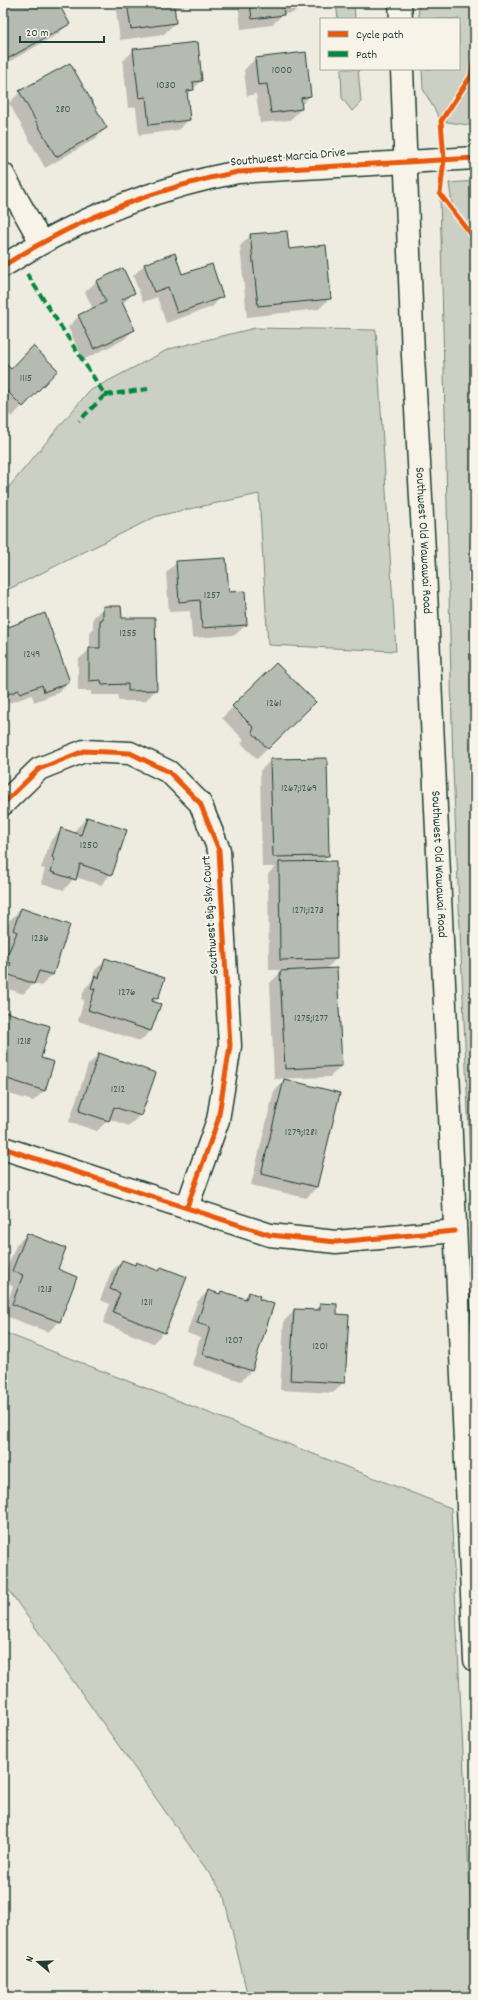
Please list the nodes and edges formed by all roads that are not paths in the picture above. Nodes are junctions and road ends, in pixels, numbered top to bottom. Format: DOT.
graph roads {
  1 [pos="400,3"];
  2 [pos="401,18"];
  3 [pos="402,70"];
  4 [pos="475,158"];
  5 [pos="405,161"];
  6 [pos="3,174"];
  7 [pos="41,242"];
  8 [pos="3,266"];
  9 [pos="3,804"];
  10 [pos="3,1148"];
  11 [pos="187,1207"];
  12 [pos="455,1230"];
  13 [pos="475,1660"];
  1 -- 2 [label="street"];
  3 -- 5 [label="street, Southwest Old Wawawai Road"];
  4 -- 5 [label="street, Southwest Marcia Drive"];
  5 -- 7 [label="street, Southwest Marcia Drive"];
  5 -- 12 [label="street, Southwest Old Wawawai Road"];
  6 -- 7 [label="street"];
  7 -- 8 [label="street, Southwest Marcia Drive"];
  9 -- 11 [label="street, Southwest Big Sky Court"];
  10 -- 11 [label="street"];
  11 -- 12 [label="street"];
  12 -- 13 [label="street, Southwest Old Wawawai Road"];
}
